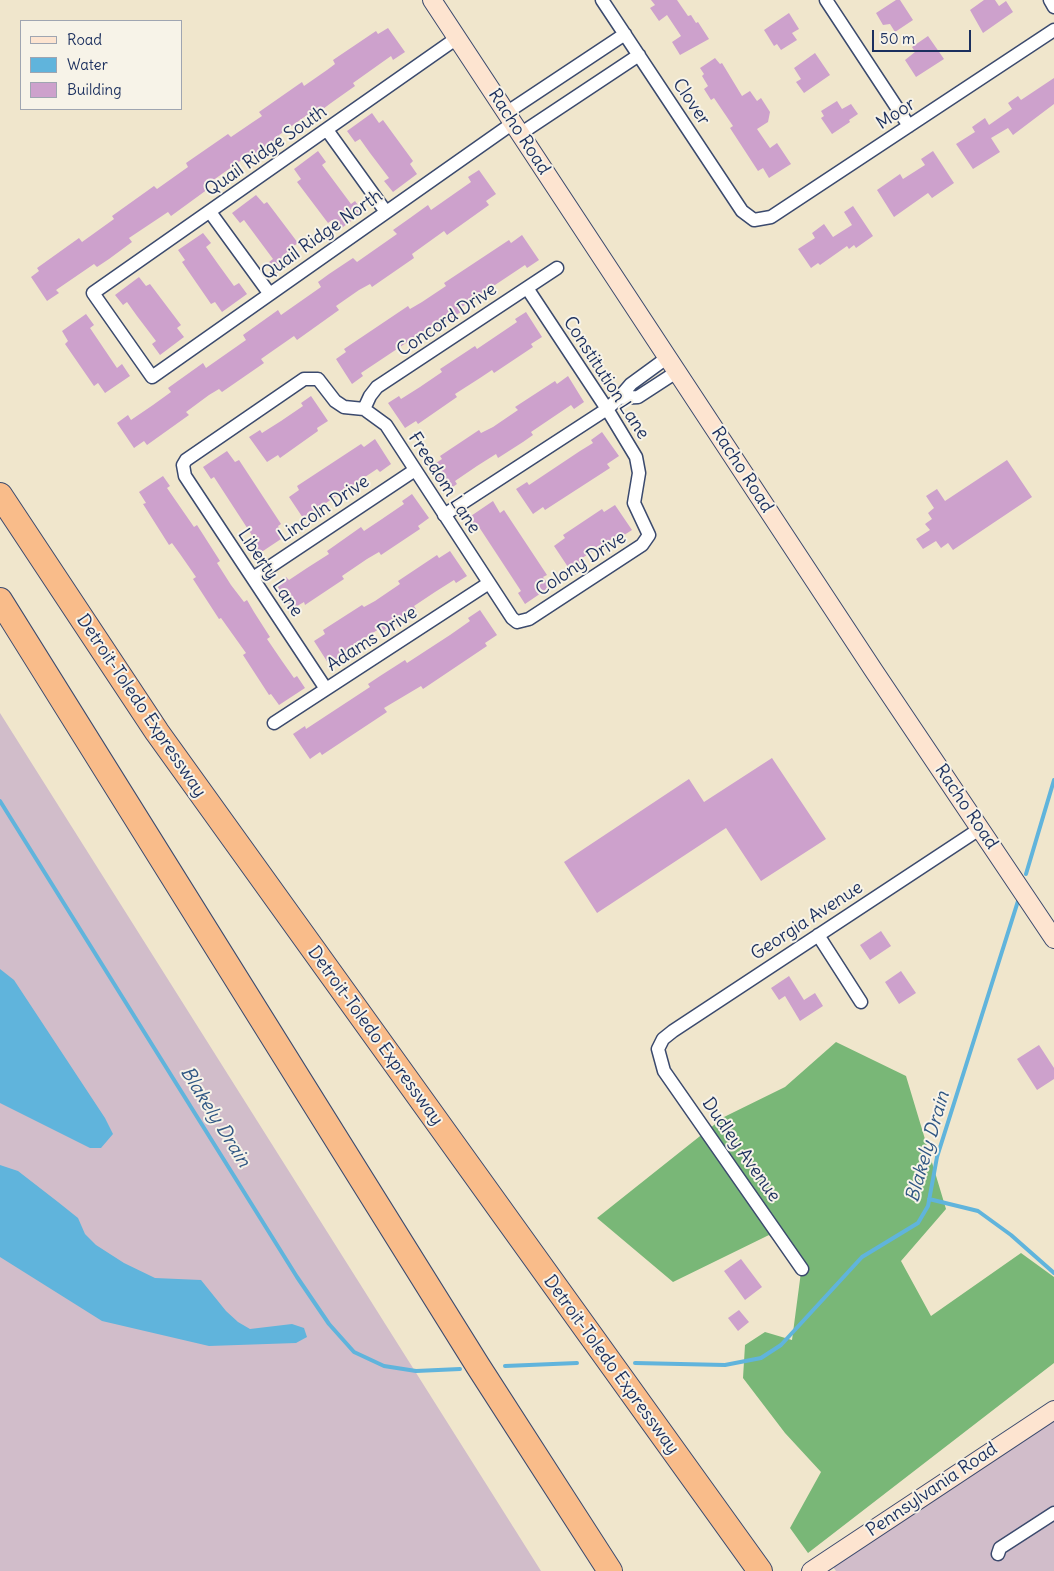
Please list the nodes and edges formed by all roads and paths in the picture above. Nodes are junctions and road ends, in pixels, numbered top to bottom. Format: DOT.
graph roads {
  1 [pos="432,0"];
  2 [pos="602,0"];
  3 [pos="826,0"];
  4 [pos="1050,0"];
  5 [pos="1054,7"];
  6 [pos="1054,30"];
  7 [pos="625,34"];
  8 [pos="457,38"];
  9 [pos="639,55"];
  10 [pos="513,123"];
  11 [pos="909,126"];
  12 [pos="327,130"];
  13 [pos="210,212"];
  14 [pos="386,212"];
  15 [pos="754,220"];
  16 [pos="557,268"];
  17 [pos="527,288"];
  18 [pos="269,293"];
  19 [pos="673,364"];
  20 [pos="152,377"];
  21 [pos="620,398"];
  22 [pos="607,408"];
  23 [pos="364,409"];
  24 [pos="415,470"];
  25 [pos="185,476"];
  26 [pos="0,495"];
  27 [pos="444,515"];
  28 [pos="642,545"];
  29 [pos="253,578"];
  30 [pos="489,583"];
  31 [pos="0,600"];
  32 [pos="539,613"];
  33 [pos="326,690"];
  34 [pos="274,724"];
  35 [pos="980,828"];
  36 [pos="818,935"];
  37 [pos="1054,939"];
  38 [pos="861,1002"];
  39 [pos="658,1049"];
  40 [pos="802,1269"];
  41 [pos="1054,1410"];
  42 [pos="1054,1513"];
  43 [pos="998,1554"];
  44 [pos="812,1570"];
  45 [pos="610,1571"];
  46 [pos="760,1571"];
  1 -- 8 [label="street, Racho Road"];
  2 -- 7 [label="street, Clover"];
  3 -- 11 [label="street"];
  4 -- 5 [label="street"];
  6 -- 11 [label="street, Moor"];
  7 -- 9 [label="street, Clover"];
  7 -- 10 [label="street"];
  8 -- 10 [label="street, Racho Road"];
  8 -- 12 [label="street, Quail Ridge South"];
  9 -- 10 [label="street"];
  9 -- 15 [label="street, Clover"];
  10 -- 14 [label="street, Quail Ridge North"];
  10 -- 19 [label="street, Racho Road"];
  11 -- 15 [label="street, Moor"];
  12 -- 13 [label="street, Quail Ridge South"];
  12 -- 14 [label="street"];
  13 -- 18 [label="street"];
  13 -- 20 [label="street, Quail Ridge South"];
  14 -- 18 [label="street, Quail Ridge North"];
  16 -- 17 [label="street, Concord Drive"];
  17 -- 22 [label="street, Constitution Lane"];
  17 -- 23 [label="street, Concord Drive"];
  18 -- 20 [label="street, Quail Ridge North"];
  19 -- 21 [label="street"];
  19 -- 21 [label="street"];
  19 -- 35 [label="street, Racho Road"];
  21 -- 22 [label="street"];
  22 -- 27 [label="street"];
  22 -- 28 [label="street, Constitution Lane"];
  23 -- 24 [label="street, Freedom Lane"];
  23 -- 25 [label="street, Freedom Lane"];
  24 -- 27 [label="street, Freedom Lane"];
  24 -- 29 [label="street, Lincoln Drive"];
  25 -- 29 [label="street, Liberty Lane"];
  26 -- 46 [label="highway, Detroit-Toledo Expressway"];
  27 -- 30 [label="street, Freedom Lane"];
  28 -- 32 [label="street, Colony Drive"];
  29 -- 33 [label="street, Liberty Lane"];
  30 -- 32 [label="street, Freedom Lane"];
  30 -- 33 [label="street, Adams Drive"];
  31 -- 45 [label="highway"];
  33 -- 34 [label="street, Adams Drive"];
  35 -- 36 [label="street, Georgia Avenue"];
  35 -- 37 [label="street, Racho Road"];
  36 -- 38 [label="street"];
  36 -- 39 [label="street, Georgia Avenue"];
  39 -- 40 [label="street, Dudley Avenue"];
  41 -- 44 [label="street, Pennsylvania Road"];
  42 -- 43 [label="street"];
}
